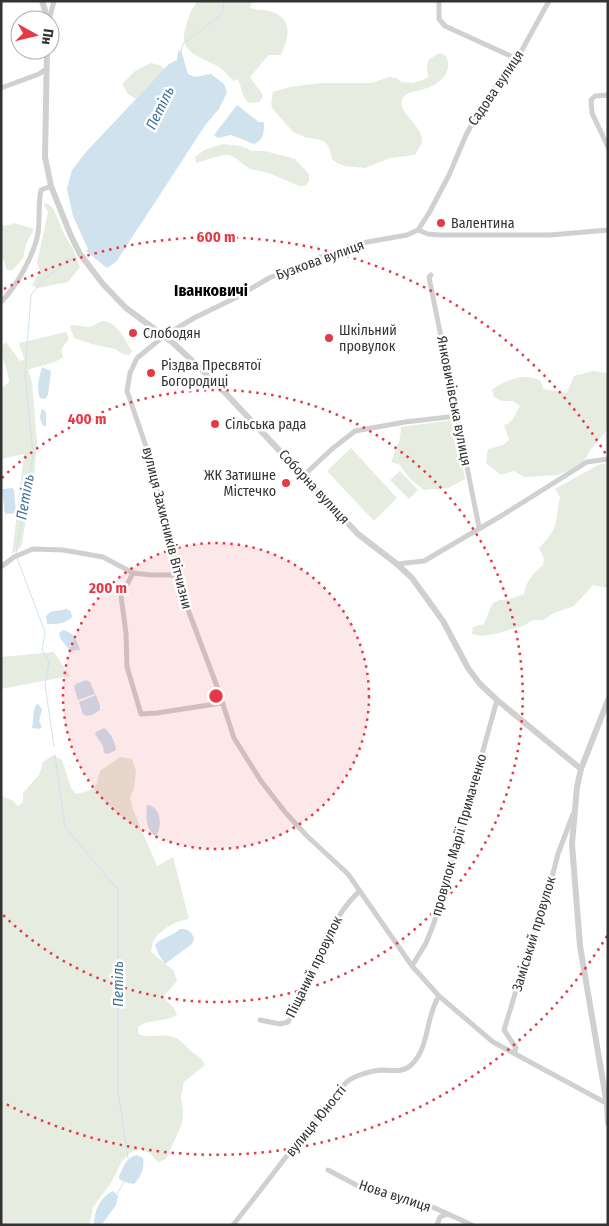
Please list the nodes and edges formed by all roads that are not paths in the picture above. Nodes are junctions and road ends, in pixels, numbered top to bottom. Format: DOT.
graph roads {
  1 [pos="439,1"];
  2 [pos="549,1"];
  3 [pos="46,60"];
  4 [pos="517,60"];
  5 [pos="46,69"];
  6 [pos="1,88"];
  7 [pos="608,95"];
  8 [pos="608,147"];
  9 [pos="51,186"];
  10 [pos="418,230"];
  11 [pos="608,230"];
  12 [pos="431,275"];
  13 [pos="1,302"];
  14 [pos="164,336"];
  15 [pos="457,416"];
  16 [pos="608,459"];
  17 [pos="303,476"];
  18 [pos="480,527"];
  19 [pos="397,564"];
  20 [pos="1,567"];
  21 [pos="133,572"];
  22 [pos="177,576"];
  23 [pos="497,700"];
  24 [pos="608,700"];
  25 [pos="222,704"];
  26 [pos="581,769"];
  27 [pos="574,812"];
  28 [pos="360,891"];
  29 [pos="412,966"];
  30 [pos="439,996"];
  31 [pos="260,1020"];
  32 [pos="514,1053"];
  33 [pos="607,1104"];
  34 [pos="608,1123"];
  35 [pos="328,1170"];
  36 [pos="448,1214"];
  37 [pos="233,1225"];
  38 [pos="437,1225"];
  39 [pos="472,1225"];
  1 -- 4 [label="street"];
  2 -- 4 [label="street, Садова вулиця"];
  3 -- 5 [label="street, Соборна вулиця"];
  4 -- 10 [label="street, Садова вулиця"];
  5 -- 6 [label="street"];
  5 -- 9 [label="street, Соборна вулиця"];
  7 -- 8 [label="street"];
  9 -- 13 [label="street"];
  9 -- 14 [label="street, Соборна вулиця"];
  10 -- 11 [label="street"];
  10 -- 14 [label="street, Бузкова вулиця"];
  12 -- 15 [label="street, Янковичівська вулиця"];
  14 -- 17 [label="street, Соборна вулиця"];
  14 -- 22 [label="street, вулиця Захисників Вітчизни"];
  15 -- 17 [label="street"];
  15 -- 18 [label="street, Янковичівська вулиця"];
  16 -- 18 [label="street"];
  17 -- 19 [label="street, Соборна вулиця"];
  18 -- 19 [label="street"];
  19 -- 23 [label="street, Соборна вулиця"];
  20 -- 21 [label="street"];
  21 -- 22 [label="street"];
  21 -- 25 [label="street"];
  22 -- 25 [label="street, вулиця Захисників Вітчизни"];
  23 -- 26 [label="street, Соборна вулиця"];
  23 -- 29 [label="street, провулок Марії Примаченко"];
  24 -- 26 [label="street"];
  25 -- 28 [label="street, вулиця Захисників Вітчизни"];
  26 -- 27 [label="street"];
  27 -- 32 [label="street, Заміський провулок"];
  27 -- 33 [label="street"];
  28 -- 29 [label="street, вулиця Захисників Вітчизни"];
  28 -- 31 [label="street, Піщаний провулок"];
  29 -- 30 [label="street, вулиця Захисників Вітчизни"];
  30 -- 32 [label="street, вулиця Захисників Вітчизни"];
  30 -- 37 [label="street, вулиця Юності"];
  32 -- 33 [label="street, вулиця Захисників Вітчизни"];
  33 -- 34 [label="street"];
  35 -- 36 [label="street, Нова вулиця"];
  36 -- 38 [label="street, Нова вулиця"];
  36 -- 39 [label="street"];
}
